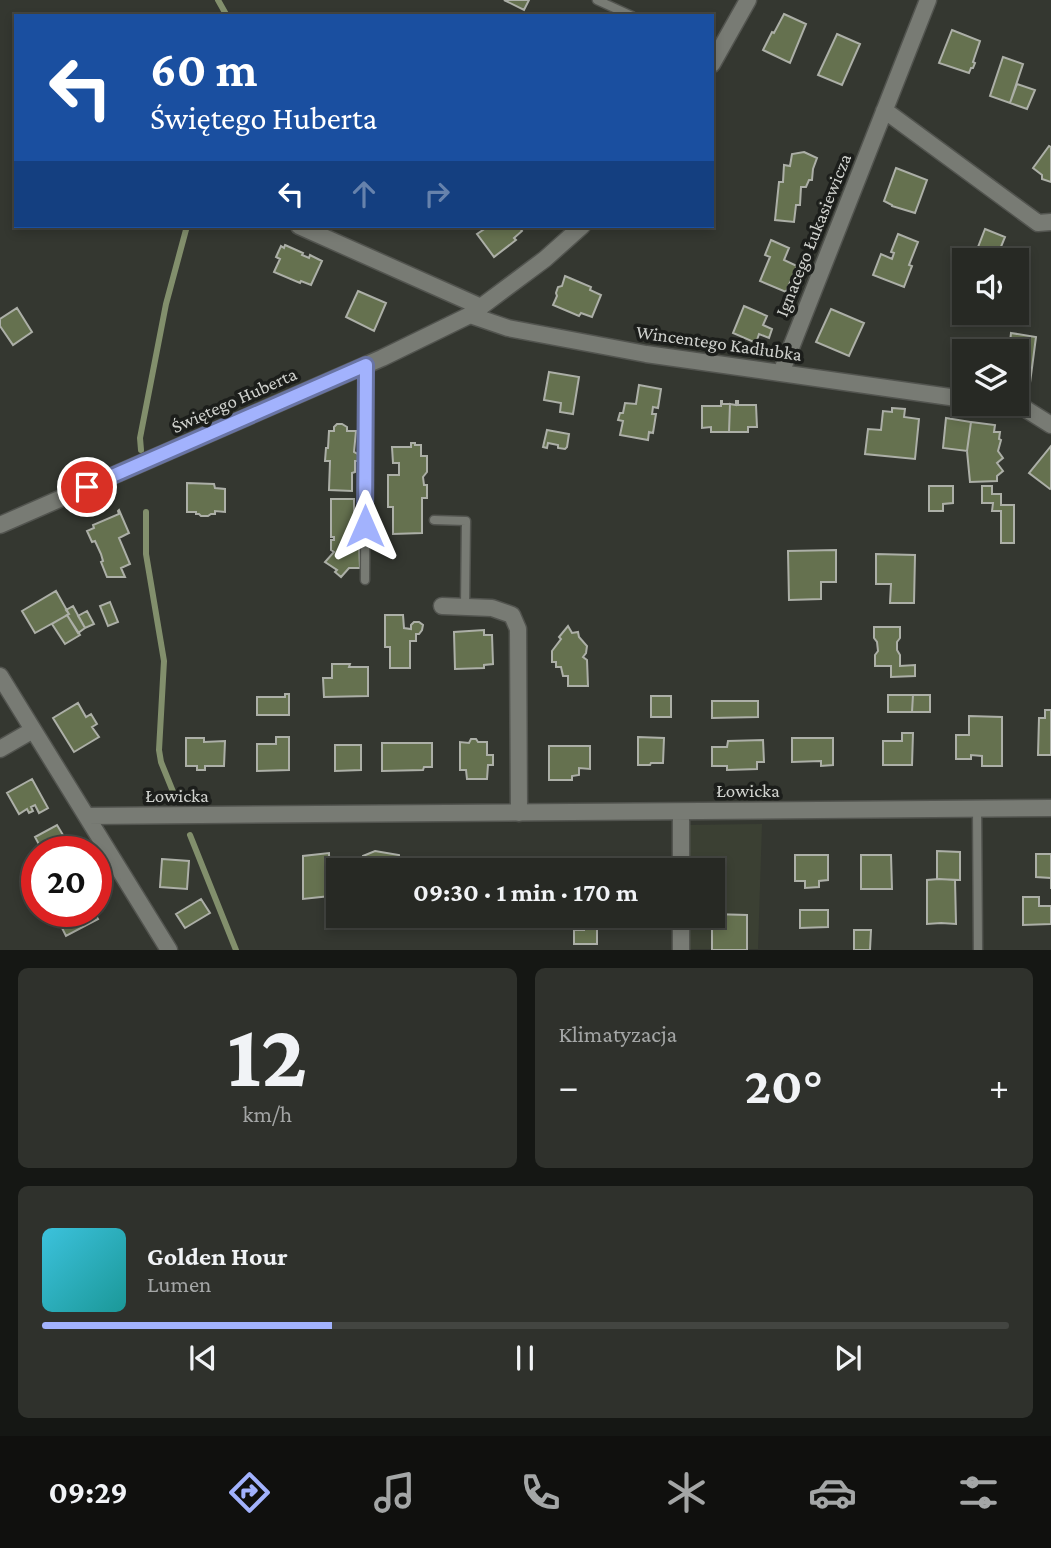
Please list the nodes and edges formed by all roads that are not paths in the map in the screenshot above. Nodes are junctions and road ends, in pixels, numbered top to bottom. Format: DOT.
graph roads {
  1 [pos="597,0"];
  2 [pos="748,0"];
  3 [pos="928,0"];
  4 [pos="628,14"];
  5 [pos="714,56"];
  6 [pos="884,111"];
  7 [pos="1051,222"];
  8 [pos="303,228"];
  9 [pos="580,228"];
  10 [pos="475,311"];
  11 [pos="366,365"];
  12 [pos="781,373"];
  13 [pos="952,397"];
  14 [pos="1029,411"];
  15 [pos="1051,425"];
  16 [pos="434,520"];
  17 [pos="0,526"];
  18 [pos="365,580"];
  19 [pos="442,606"];
  20 [pos="465,607"];
  21 [pos="0,676"];
  22 [pos="33,730"];
  23 [pos="0,749"];
  24 [pos="1051,808"];
  25 [pos="977,809"];
  26 [pos="681,812"];
  27 [pos="519,813"];
  28 [pos="87,817"];
  29 [pos="681,858"];
  30 [pos="681,928"];
  31 [pos="169,950"];
  32 [pos="681,950"];
  33 [pos="978,950"];
  1 -- 4 [label="lane"];
  2 -- 5 [label="street"];
  3 -- 6 [label="street, Ignacego Łukasiewicza"];
  6 -- 7 [label="street"];
  6 -- 12 [label="street, Ignacego Łukasiewicza"];
  8 -- 10 [label="street"];
  9 -- 10 [label="street, Świętego Huberta"];
  10 -- 11 [label="street, Świętego Huberta"];
  10 -- 12 [label="street, Wincentego Kadłubka"];
  11 -- 17 [label="street, Świętego Huberta"];
  11 -- 18 [label="lane"];
  12 -- 13 [label="street, Wincentego Kadłubka"];
  14 -- 15 [label="street"];
  16 -- 20 [label="lane"];
  19 -- 20 [label="street"];
  20 -- 27 [label="street"];
  21 -- 22 [label="street"];
  22 -- 23 [label="street"];
  22 -- 28 [label="street"];
  24 -- 25 [label="street, Łowicka"];
  25 -- 26 [label="street, Łowicka"];
  25 -- 33 [label="lane"];
  26 -- 27 [label="street, Łowicka"];
  26 -- 29 [label="street"];
  27 -- 28 [label="street, Łowicka"];
  28 -- 31 [label="street"];
  30 -- 32 [label="street"];
}
